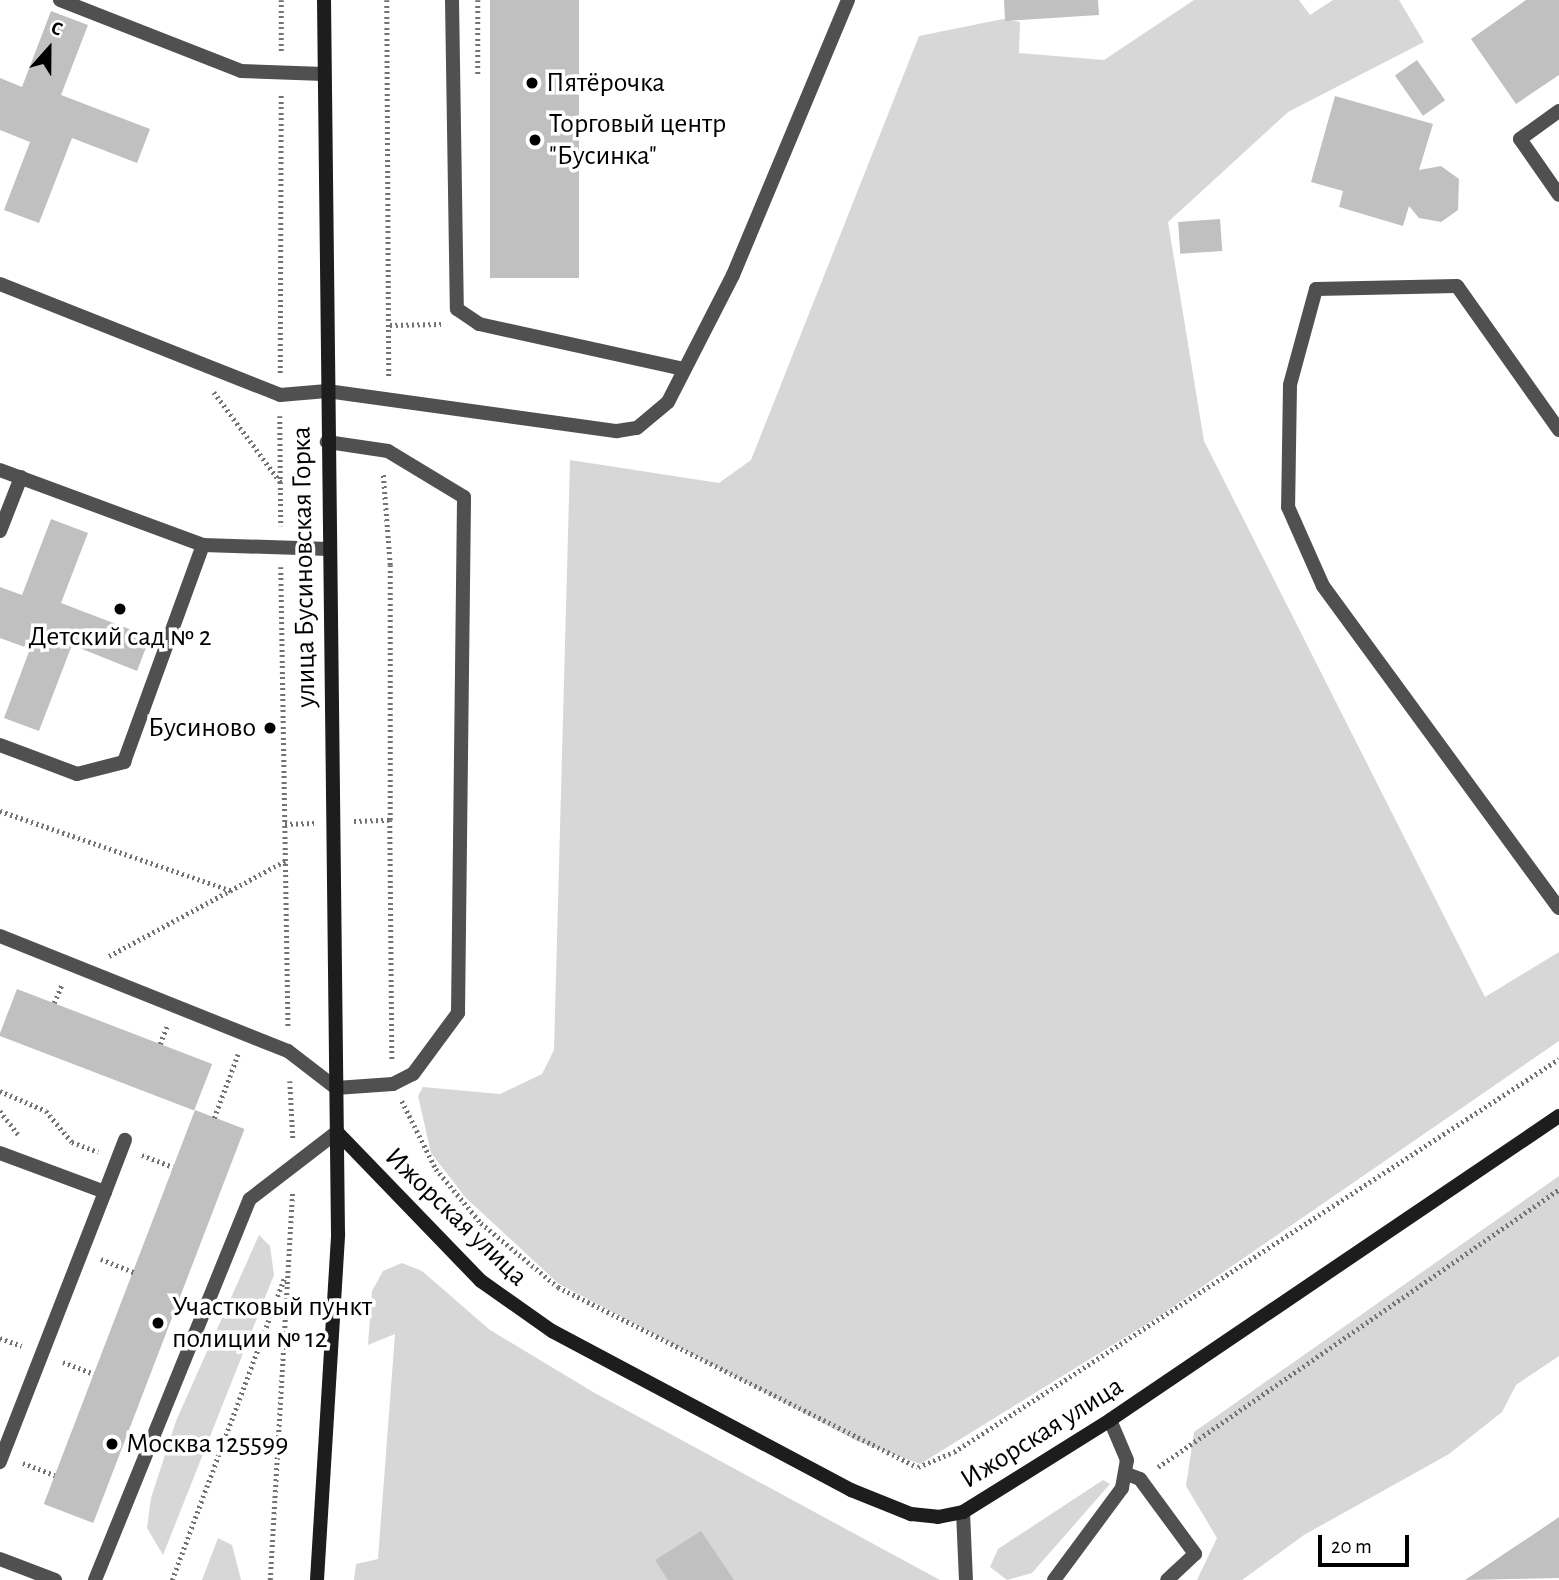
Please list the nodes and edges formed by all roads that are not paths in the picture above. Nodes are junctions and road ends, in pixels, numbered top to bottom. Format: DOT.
graph roads {
  1 [pos="60,0"];
  2 [pos="324,0"];
  3 [pos="452,0"];
  4 [pos="848,0"];
  5 [pos="324,74"];
  6 [pos="1559,111"];
  7 [pos="1559,195"];
  8 [pos="0,284"];
  9 [pos="684,369"];
  10 [pos="327,391"];
  11 [pos="1559,430"];
  12 [pos="327,442"];
  13 [pos="0,470"];
  14 [pos="21,477"];
  15 [pos="0,531"];
  16 [pos="203,545"];
  17 [pos="329,549"];
  18 [pos="0,745"];
  19 [pos="1559,908"];
  20 [pos="0,936"];
  21 [pos="336,1088"];
  22 [pos="1559,1116"];
  23 [pos="337,1132"];
  24 [pos="121,1149"];
  25 [pos="0,1153"];
  26 [pos="104,1192"];
  27 [pos="1111,1420"];
  28 [pos="1,1459"];
  29 [pos="1134,1476"];
  30 [pos="963,1512"];
  31 [pos="0,1559"];
  32 [pos="55,1580"];
  33 [pos="95,1580"];
  34 [pos="317,1580"];
  35 [pos="966,1580"];
  36 [pos="1054,1580"];
  37 [pos="1167,1580"];
  1 -- 5 [label="lane"];
  2 -- 5 [label="street, улица Бусиновская Горка"];
  3 -- 9 [label="lane"];
  4 -- 9 [label="lane"];
  5 -- 10 [label="street, улица Бусиновская Горка"];
  6 -- 7 [label="lane"];
  8 -- 10 [label="lane"];
  9 -- 10 [label="lane"];
  10 -- 12 [label="street, улица Бусиновская Горка"];
  11 -- 19 [label="lane"];
  12 -- 17 [label="street, улица Бусиновская Горка"];
  12 -- 21 [label="lane"];
  13 -- 14 [label="lane"];
  14 -- 15 [label="lane"];
  14 -- 16 [label="lane"];
  16 -- 17 [label="lane"];
  16 -- 18 [label="lane"];
  17 -- 21 [label="street, улица Бусиновская Горка"];
  20 -- 21 [label="lane"];
  21 -- 23 [label="street, улица Бусиновская Горка"];
  22 -- 27 [label="street, Ижорская улица"];
  23 -- 30 [label="street, Ижорская улица"];
  23 -- 33 [label="lane"];
  23 -- 34 [label="street, улица Бусиновская Горка"];
  24 -- 26 [label="lane"];
  25 -- 26 [label="lane"];
  26 -- 28 [label="lane"];
  27 -- 29 [label="lane"];
  27 -- 30 [label="street, Ижорская улица"];
  29 -- 36 [label="lane"];
  29 -- 37 [label="lane"];
  30 -- 35 [label="lane"];
  31 -- 32 [label="lane"];
}
